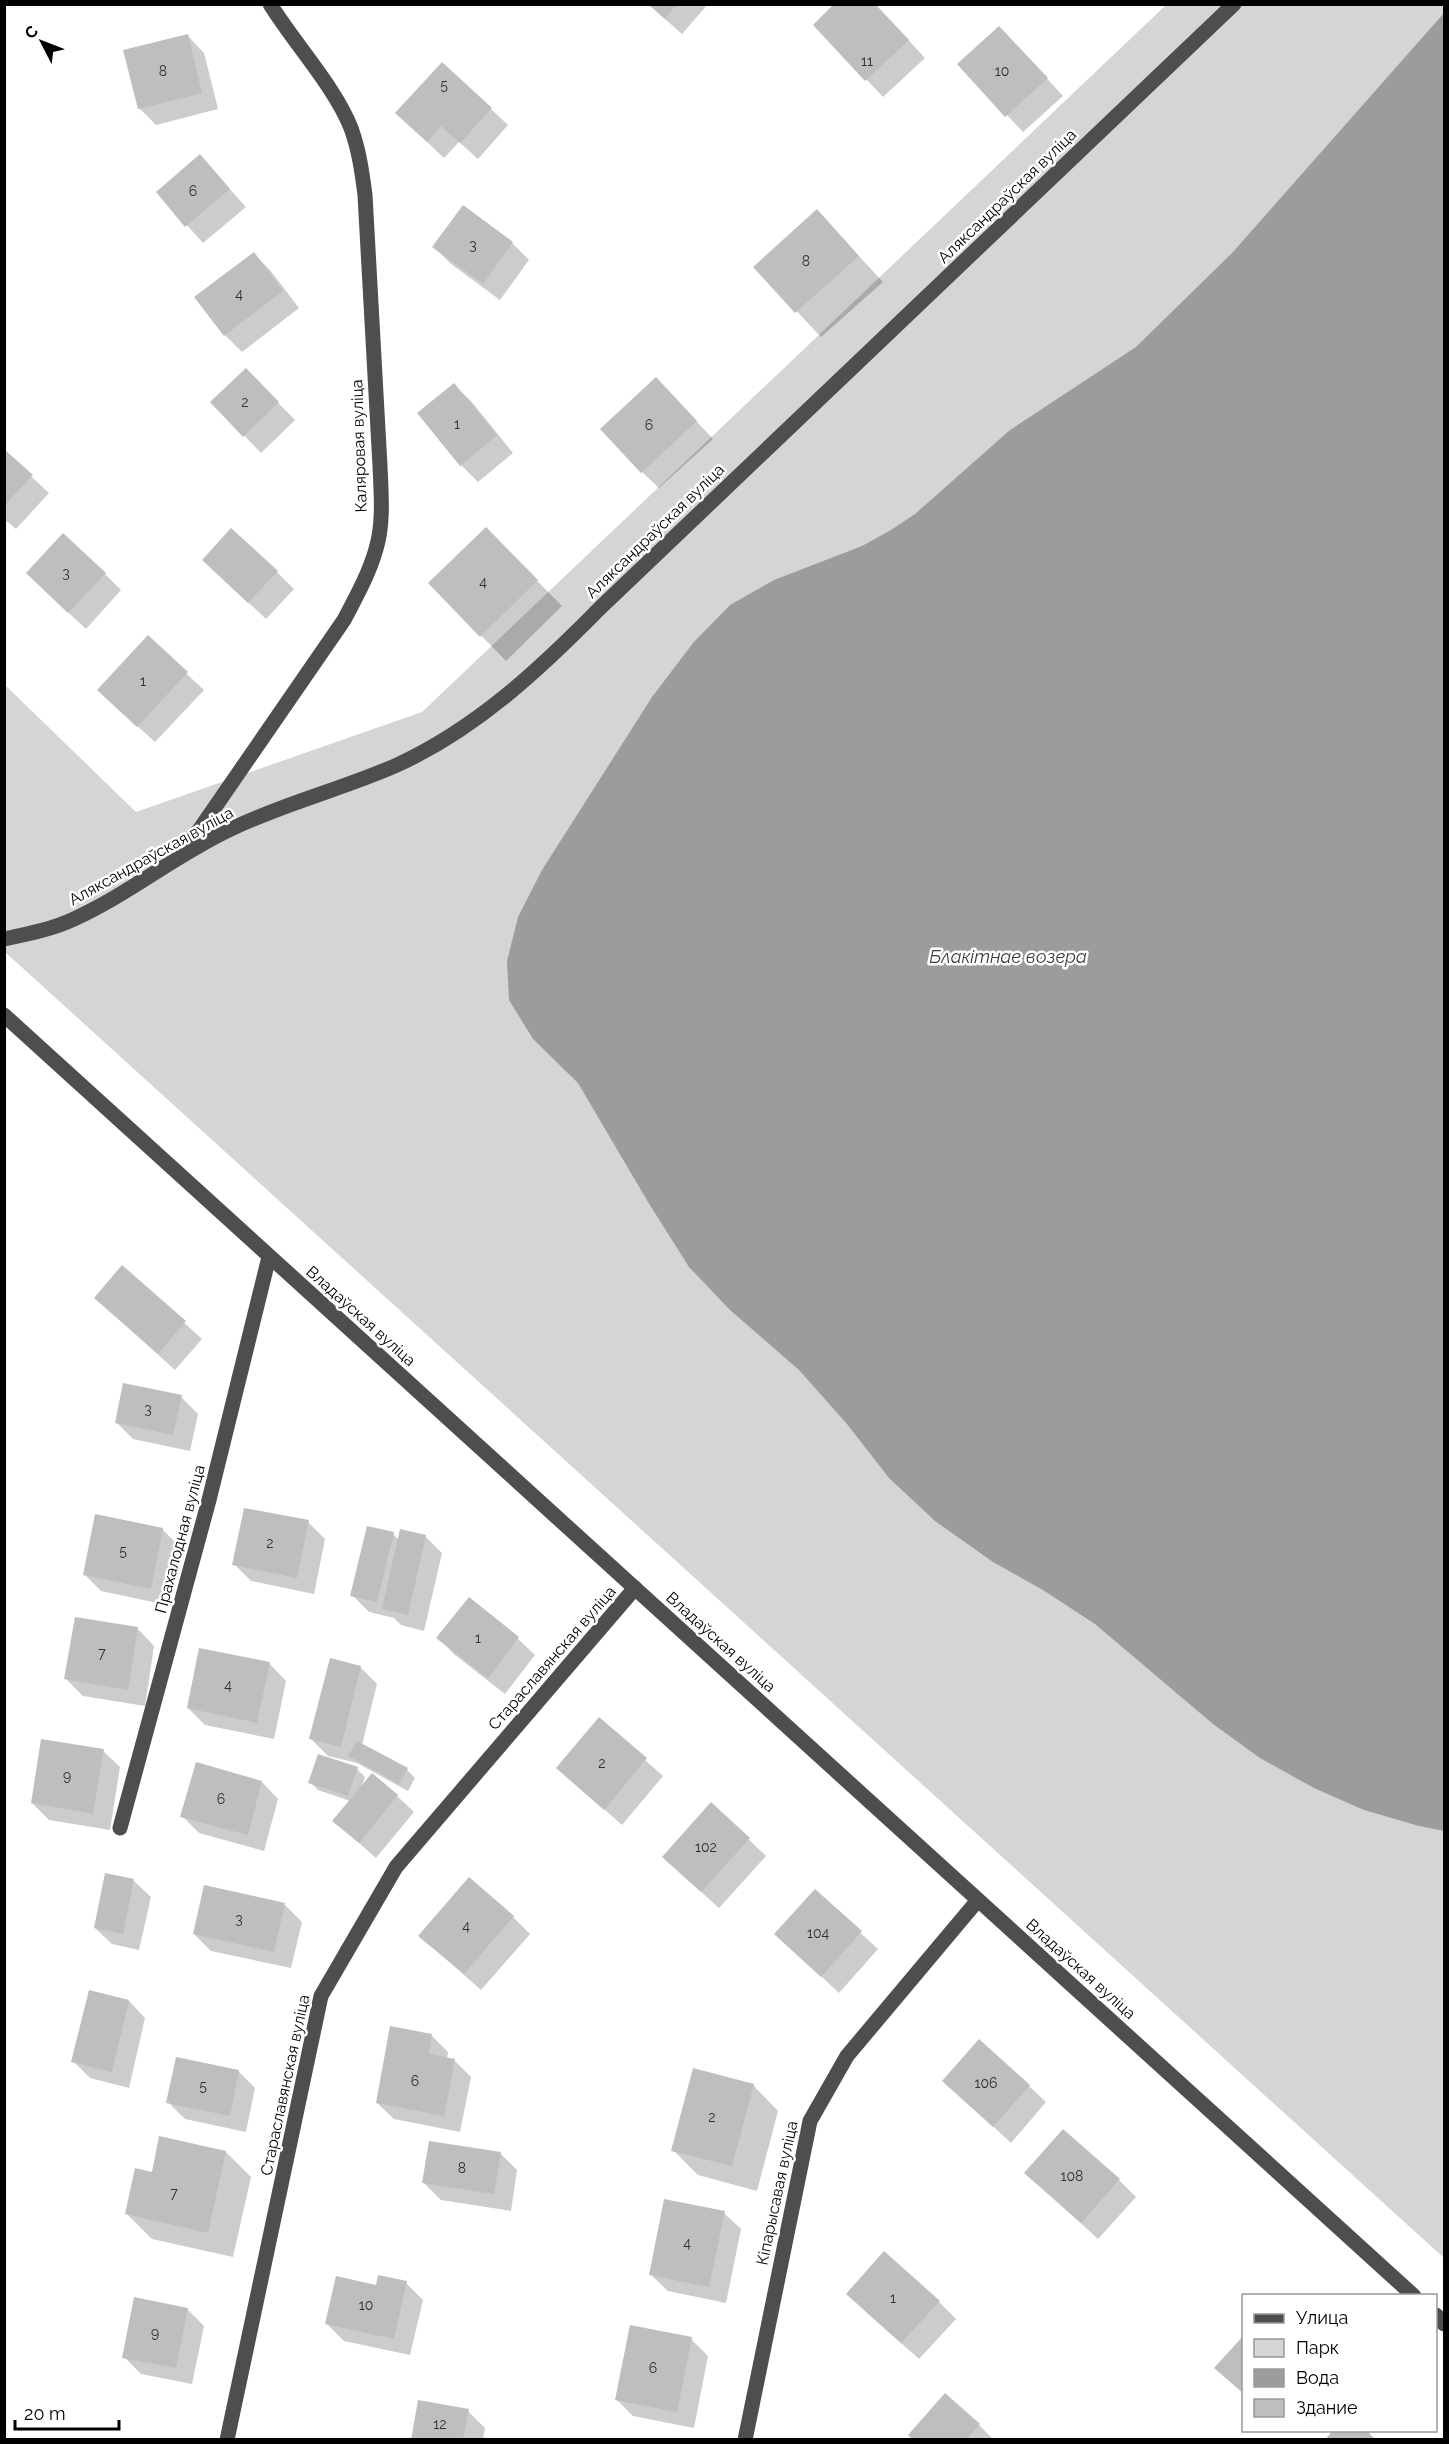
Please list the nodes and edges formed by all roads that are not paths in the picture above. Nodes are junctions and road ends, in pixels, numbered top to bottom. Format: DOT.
graph roads {
  1 [pos="270,4"];
  2 [pos="1230,5"];
  3 [pos="182,855"];
  4 [pos="4,939"];
  5 [pos="4,1015"];
  6 [pos="269,1257"];
  7 [pos="635,1588"];
  8 [pos="120,1828"];
  9 [pos="978,1900"];
  10 [pos="1413,2294"];
  11 [pos="227,2439"];
  12 [pos="745,2439"];
  1 -- 3 [label="street, Каляровая вуліца"];
  2 -- 3 [label="street, Аляксандраўская вуліца"];
  3 -- 4 [label="street, Аляксандраўская вуліца"];
  5 -- 6 [label="street, Владаўская вуліца"];
  6 -- 7 [label="street, Владаўская вуліца"];
  6 -- 8 [label="street, Прахалодная вуліца"];
  7 -- 9 [label="street, Владаўская вуліца"];
  7 -- 11 [label="street, Стараславянская вуліца"];
  9 -- 10 [label="street, Владаўская вуліца"];
  9 -- 12 [label="street, Кіпарысавая вуліца"];
}
